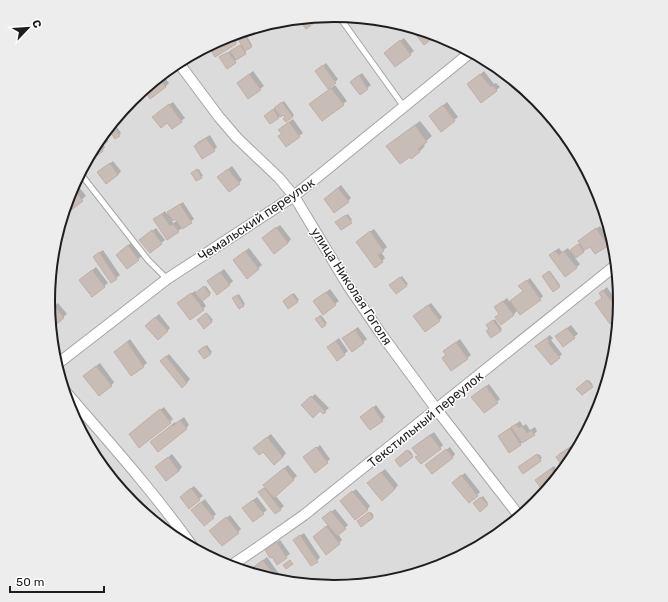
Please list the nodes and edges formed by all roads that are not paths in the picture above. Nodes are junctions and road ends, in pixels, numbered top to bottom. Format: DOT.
graph roads {
  1 [pos="343,23"];
  2 [pos="467,56"];
  3 [pos="182,67"];
  4 [pos="404,107"];
  5 [pos="84,178"];
  6 [pos="294,196"];
  7 [pos="611,269"];
  8 [pos="167,279"];
  9 [pos="62,361"];
  10 [pos="73,401"];
  11 [pos="437,410"];
  12 [pos="516,512"];
  13 [pos="186,537"];
  14 [pos="237,562"];
  1 -- 4 [label="lane"];
  2 -- 4 [label="street, Чемальский переулок"];
  3 -- 6 [label="street, улица Николая Гоголя"];
  4 -- 6 [label="street, Чемальский переулок"];
  5 -- 8 [label="lane"];
  6 -- 8 [label="street, Чемальский переулок"];
  6 -- 11 [label="street, улица Николая Гоголя"];
  7 -- 11 [label="street, Текстильный переулок"];
  8 -- 9 [label="street, Чемальский переулок"];
  10 -- 13 [label="street"];
  11 -- 12 [label="street, улица Николая Гоголя"];
  11 -- 14 [label="street, Текстильный переулок"];
}
